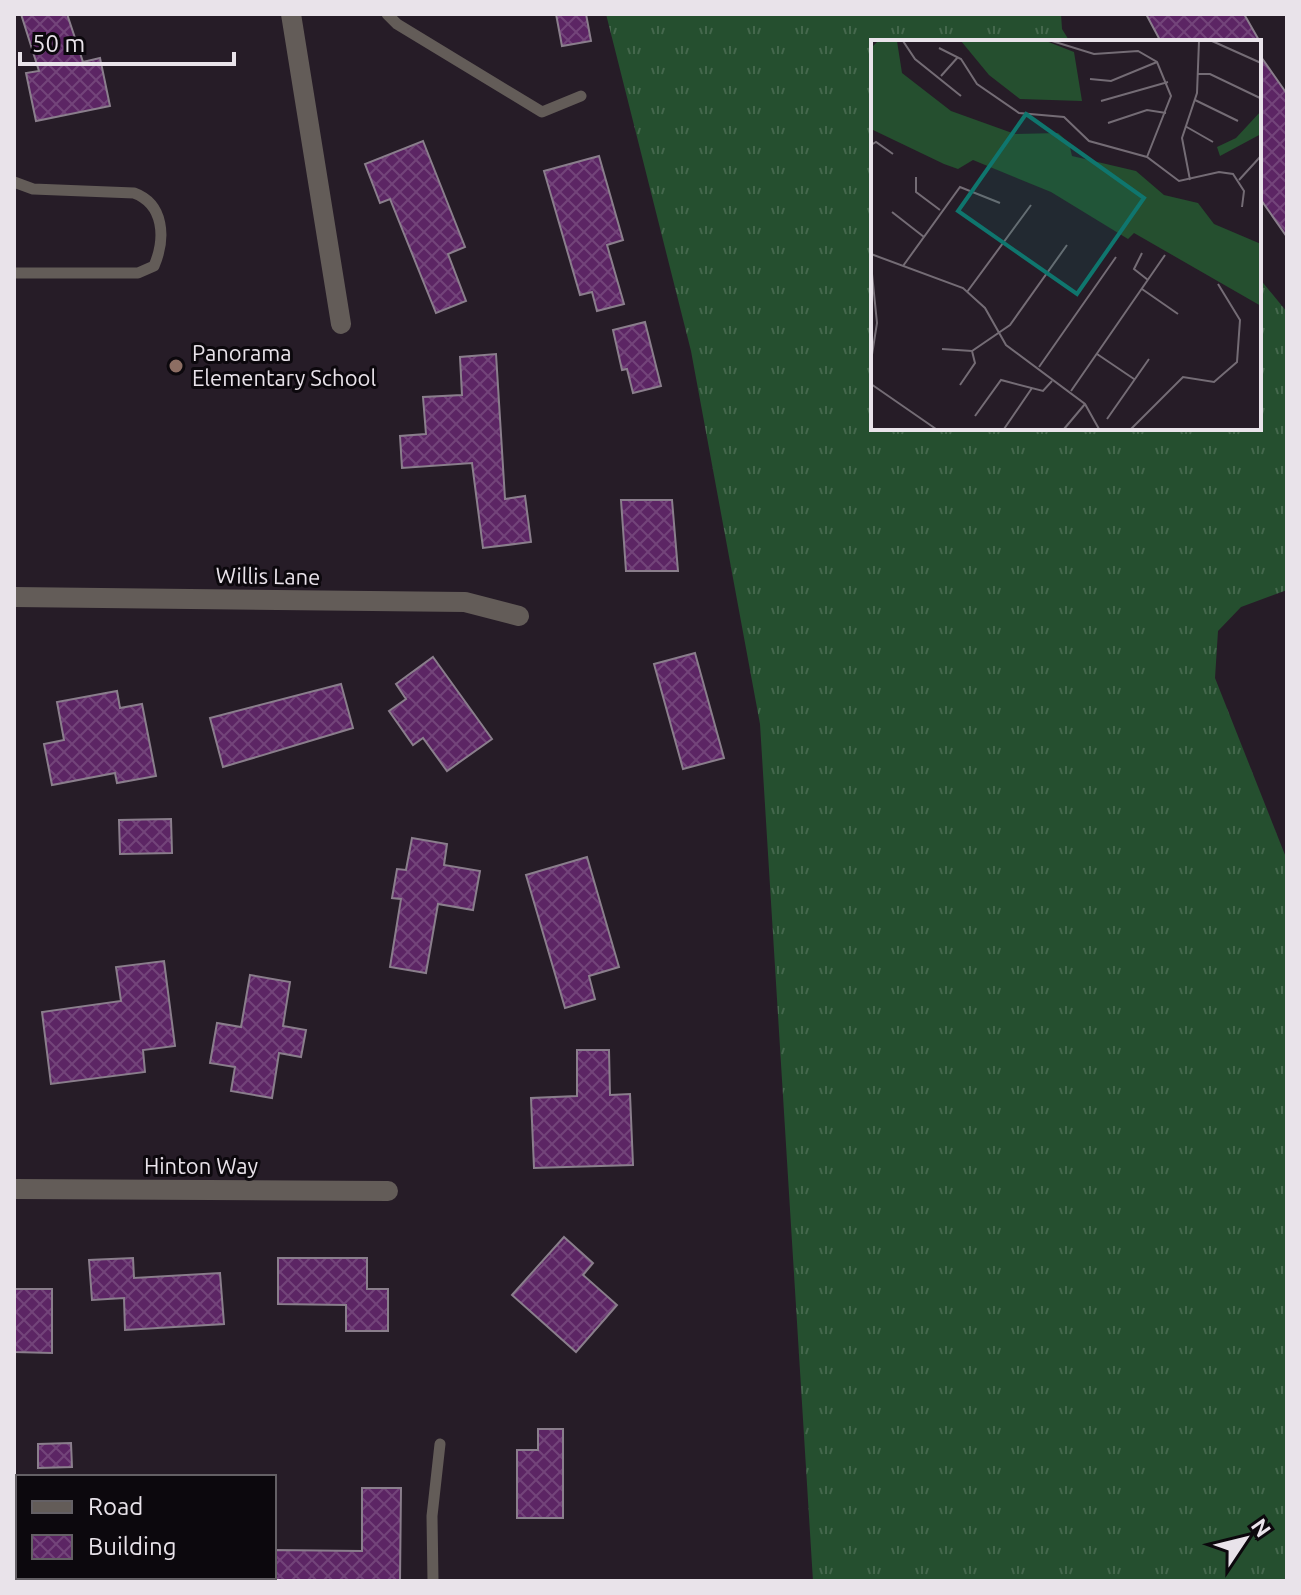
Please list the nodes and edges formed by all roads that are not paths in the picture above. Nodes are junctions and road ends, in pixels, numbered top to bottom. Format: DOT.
graph roads {
  1 [pos="291,14"];
  2 [pos="387,14"];
  3 [pos="581,96"];
  4 [pos="14,182"];
  5 [pos="14,273"];
  6 [pos="341,324"];
  7 [pos="14,597"];
  8 [pos="519,616"];
  9 [pos="14,1189"];
  10 [pos="388,1191"];
  11 [pos="440,1444"];
  12 [pos="433,1581"];
  1 -- 6 [label="street"];
  2 -- 3 [label="lane"];
  4 -- 5 [label="lane"];
  7 -- 8 [label="street, Willis Lane"];
  9 -- 10 [label="street, Hinton Way"];
  11 -- 12 [label="lane"];
}
